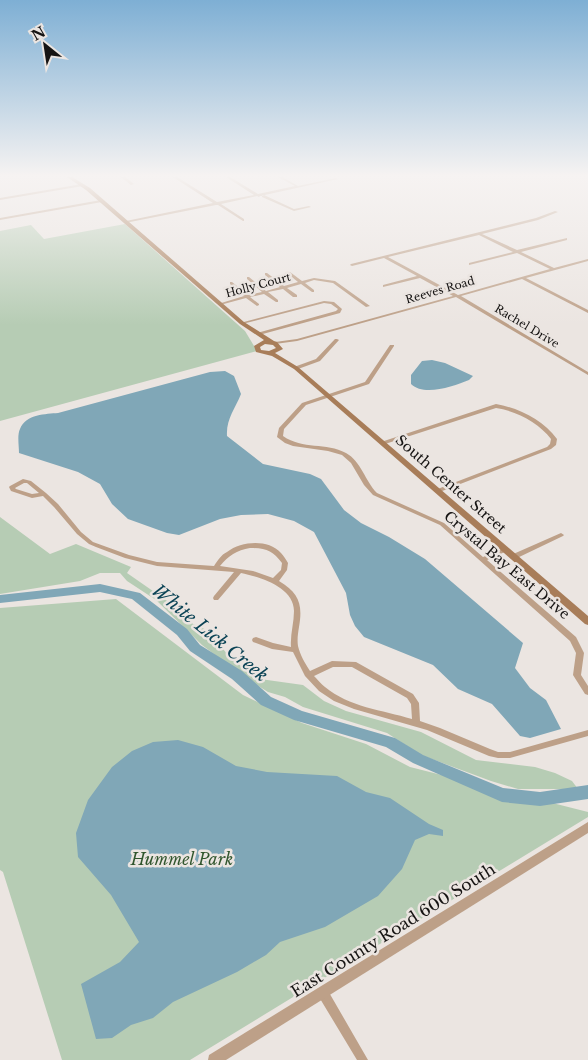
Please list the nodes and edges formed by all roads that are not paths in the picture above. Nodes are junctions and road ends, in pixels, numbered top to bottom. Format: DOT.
graph roads {
  1 [pos="131,226"];
  2 [pos="504,226"];
  3 [pos="480,233"];
  4 [pos="566,239"];
  5 [pos="517,251"];
  6 [pos="385,257"];
  7 [pos="587,261"];
  8 [pos="470,264"];
  9 [pos="352,265"];
  10 [pos="553,269"];
  11 [pos="288,273"];
  12 [pos="266,274"];
  13 [pos="421,276"];
  14 [pos="248,278"];
  15 [pos="523,278"];
  16 [pos="301,282"];
  17 [pos="231,284"];
  18 [pos="384,286"];
  19 [pos="283,287"];
  20 [pos="314,291"];
  21 [pos="265,292"];
  22 [pos="295,296"];
  23 [pos="456,296"];
  24 [pos="247,297"];
  25 [pos="276,301"];
  26 [pos="220,304"];
  27 [pos="257,305"];
  28 [pos="368,306"];
  29 [pos="588,312"];
  30 [pos="242,323"];
  31 [pos="259,334"];
  32 [pos="297,340"];
  33 [pos="337,340"];
  34 [pos="273,342"];
  35 [pos="257,346"];
  36 [pos="392,346"];
  37 [pos="279,349"];
  38 [pos="266,353"];
  39 [pos="296,368"];
  40 [pos="588,374"];
  41 [pos="328,396"];
  42 [pos="383,443"];
  43 [pos="438,490"];
  44 [pos="44,494"];
  45 [pos="561,535"];
  46 [pos="505,550"];
  47 [pos="513,557"];
  48 [pos="484,559"];
  49 [pos="216,567"];
  50 [pos="239,571"];
  51 [pos="275,581"];
  52 [pos="216,598"];
  53 [pos="588,621"];
  54 [pos="256,640"];
  55 [pos="296,650"];
  56 [pos="310,674"];
  57 [pos="588,692"];
  58 [pos="416,724"];
  59 [pos="588,733"];
  60 [pos="588,827"];
  61 [pos="323,993"];
  62 [pos="214,1060"];
  63 [pos="363,1060"];
  1 -- 26 [label="main road"];
  2 -- 3 [label="street"];
  3 -- 5 [label="street"];
  3 -- 6 [label="street"];
  4 -- 5 [label="street"];
  5 -- 8 [label="street"];
  5 -- 10 [label="street"];
  6 -- 9 [label="street"];
  6 -- 13 [label="street, Rachel Drive"];
  7 -- 10 [label="street, Reeves Road"];
  10 -- 15 [label="street, Reeves Road"];
  11 -- 16 [label="street"];
  12 -- 19 [label="street"];
  13 -- 18 [label="street"];
  13 -- 23 [label="street, Rachel Drive"];
  14 -- 21 [label="street"];
  15 -- 23 [label="street, Reeves Road"];
  15 -- 29 [label="street"];
  16 -- 19 [label="street, Holly Court"];
  16 -- 20 [label="street"];
  16 -- 28 [label="street, Holly Court"];
  17 -- 24 [label="street"];
  19 -- 21 [label="street, Holly Court"];
  19 -- 22 [label="street"];
  21 -- 24 [label="street, Holly Court"];
  21 -- 25 [label="street"];
  23 -- 32 [label="street, Reeves Road"];
  23 -- 40 [label="street, Rachel Drive"];
  24 -- 26 [label="street, Holly Court"];
  24 -- 27 [label="street"];
  26 -- 30 [label="main road"];
  30 -- 31 [label="main road"];
  30 -- 31 [label="street"];
  30 -- 35 [label="main road"];
  31 -- 34 [label="main road"];
  32 -- 34 [label="street, Reeves Road"];
  32 -- 37 [label="street, Reeves Road"];
  33 -- 39 [label="street"];
  34 -- 35 [label="main road"];
  34 -- 37 [label="main road, South Center Street"];
  35 -- 38 [label="main road, South Center Street"];
  36 -- 41 [label="street"];
  37 -- 38 [label="main road"];
  37 -- 39 [label="main road, South Center Street"];
  38 -- 39 [label="main road, South Center Street"];
  39 -- 41 [label="main road, South Center Street"];
  41 -- 42 [label="main road, South Center Street"];
  41 -- 48 [label="street, Crystal Bay East Drive"];
  42 -- 43 [label="main road, South Center Street"];
  42 -- 43 [label="street"];
  43 -- 46 [label="main road, South Center Street"];
  44 -- 49 [label="street"];
  45 -- 47 [label="street"];
  46 -- 47 [label="main road, South Center Street"];
  46 -- 48 [label="street"];
  47 -- 53 [label="main road, South Center Street"];
  48 -- 57 [label="street, Crystal Bay East Drive"];
  49 -- 50 [label="street"];
  49 -- 51 [label="street"];
  50 -- 51 [label="street"];
  50 -- 52 [label="street"];
  51 -- 55 [label="street"];
  54 -- 55 [label="street"];
  55 -- 56 [label="street"];
  56 -- 58 [label="street"];
  56 -- 58 [label="street"];
  58 -- 59 [label="street"];
  60 -- 61 [label="street, East County Road 600 South"];
  61 -- 62 [label="street, East County Road 600 South"];
  61 -- 63 [label="street"];
}
